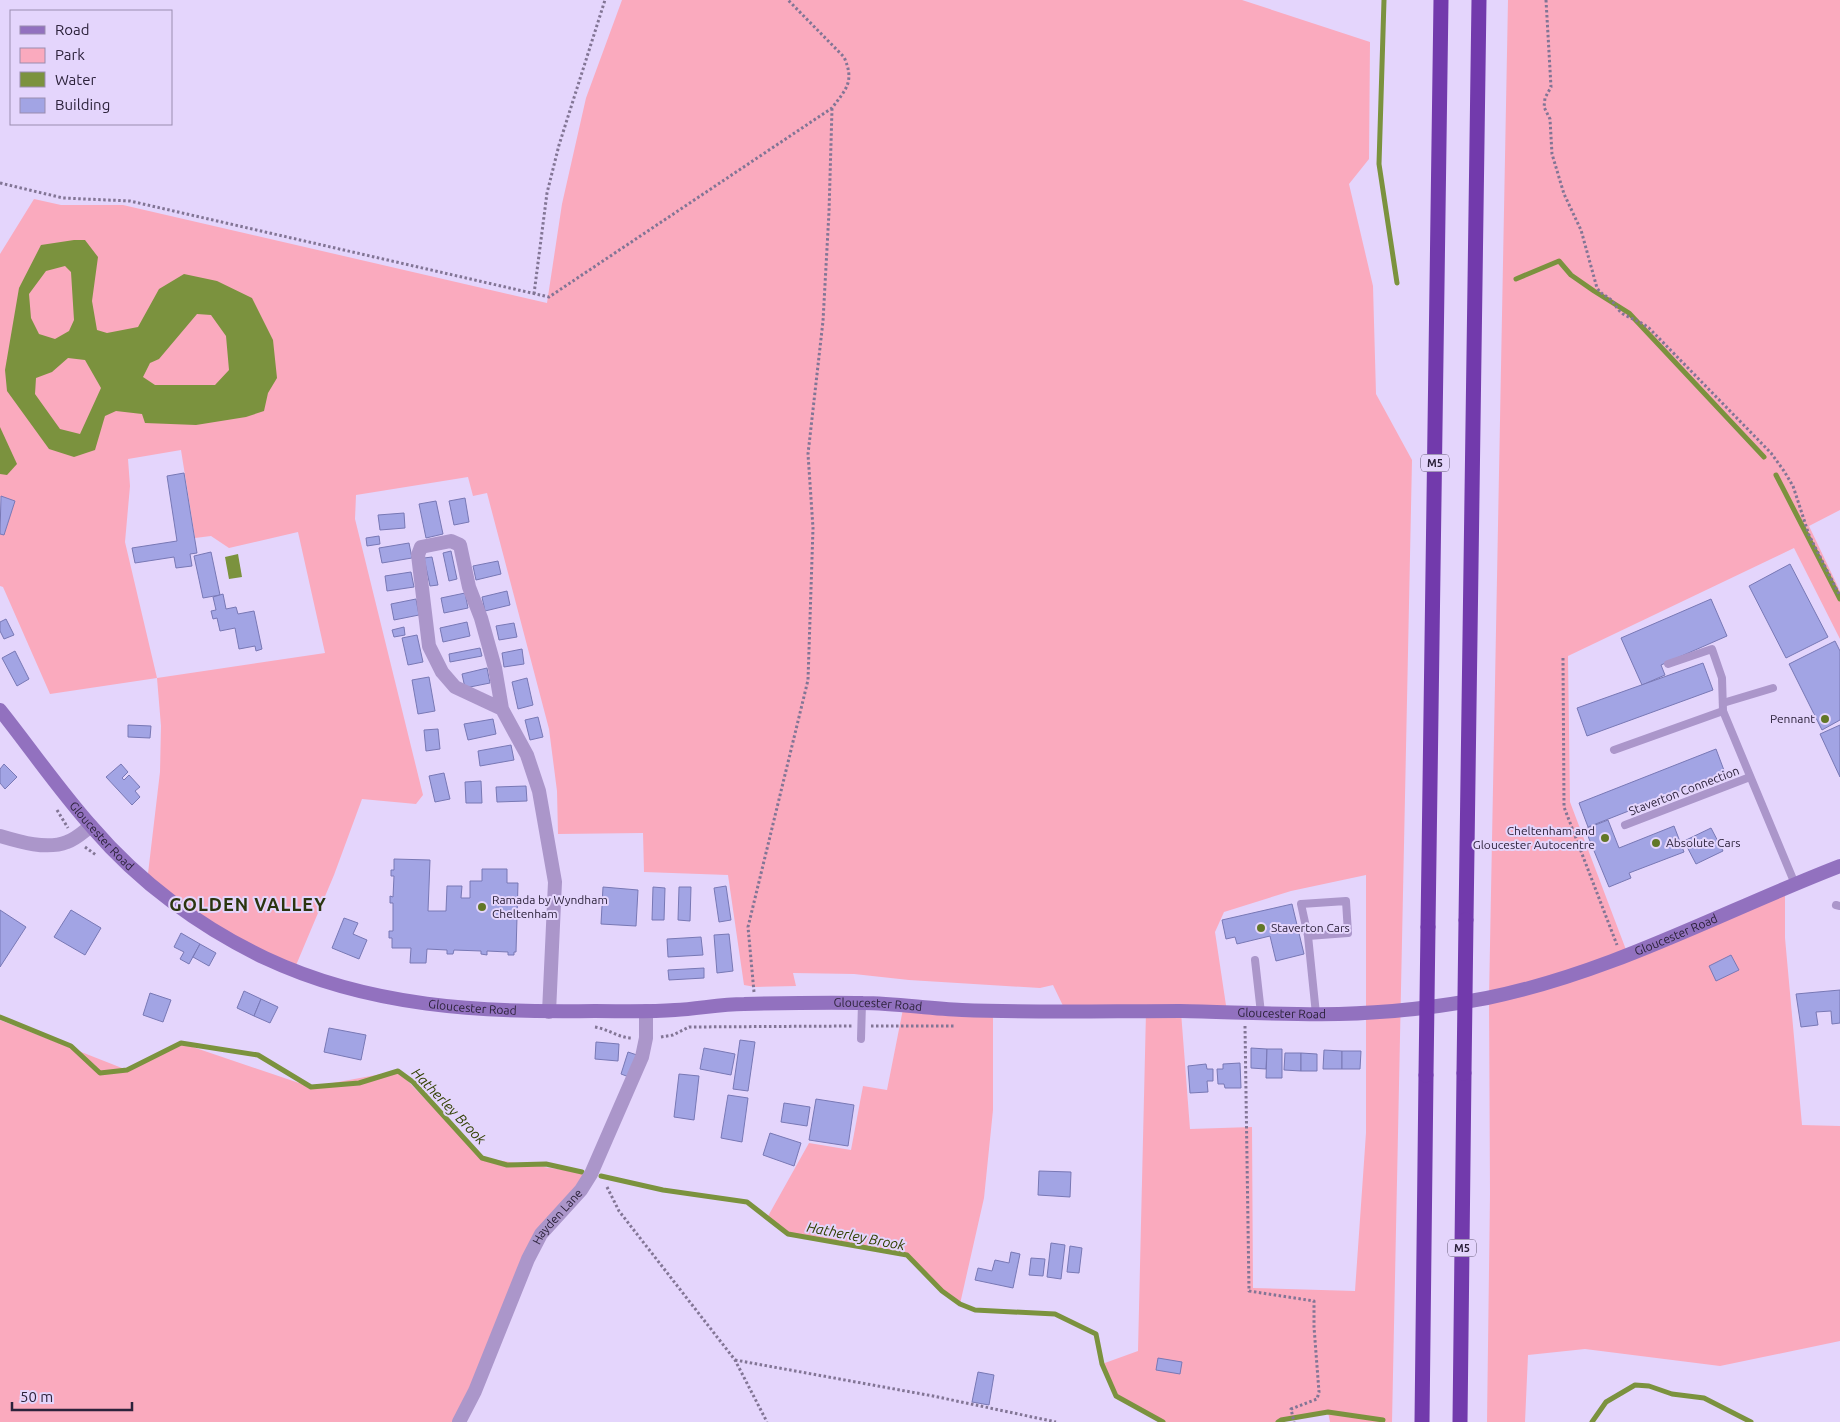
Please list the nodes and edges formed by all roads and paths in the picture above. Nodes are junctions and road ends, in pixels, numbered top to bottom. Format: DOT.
graph roads {
  1 [pos="605,0"];
  2 [pos="788,0"];
  3 [pos="1441,0"];
  4 [pos="1479,0"];
  5 [pos="1546,0"];
  6 [pos="832,108"];
  7 [pos="0,183"];
  8 [pos="534,294"];
  9 [pos="1840,596"];
  10 [pos="1563,658"];
  11 [pos="1668,664"];
  12 [pos="1773,688"];
  13 [pos="1723,707"];
  14 [pos="502,709"];
  15 [pos="0,710"];
  16 [pos="1614,750"];
  17 [pos="1750,777"];
  18 [pos="1625,825"];
  19 [pos="91,826"];
  20 [pos="0,836"];
  21 [pos="1840,866"];
  22 [pos="1795,884"];
  23 [pos="1308,936"];
  24 [pos="1622,957"];
  25 [pos="1255,960"];
  26 [pos="862,1003"];
  27 [pos="756,1004"];
  28 [pos="646,1011"];
  29 [pos="549,1012"];
  30 [pos="1245,1013"];
  31 [pos="1261,1013"];
  32 [pos="1316,1014"];
  33 [pos="861,1039"];
  34 [pos="607,1187"];
  35 [pos="735,1360"];
  36 [pos="459,1422"];
  37 [pos="767,1422"];
  38 [pos="1056,1422"];
  39 [pos="1294,1422"];
  40 [pos="1422,1422"];
  41 [pos="1460,1422"];
  1 -- 8 [label="path"];
  2 -- 6 [label="path"];
  3 -- 40 [label="highway, M5, bridge"];
  4 -- 41 [label="highway, M5, bridge"];
  5 -- 9 [label="path"];
  6 -- 8 [label="path"];
  6 -- 27 [label="path"];
  7 -- 8 [label="path"];
  10 -- 24 [label="path"];
  11 -- 13 [label="lane, Staverton Connection"];
  12 -- 13 [label="lane"];
  13 -- 16 [label="lane"];
  13 -- 17 [label="lane, Staverton Connection"];
  14 -- 14 [label="street"];
  14 -- 29 [label="street"];
  15 -- 19 [label="main road, Gloucester Road"];
  17 -- 18 [label="lane, Staverton Connection"];
  17 -- 22 [label="lane, Staverton Connection"];
  19 -- 20 [label="street"];
  19 -- 29 [label="main road, Gloucester Road"];
  21 -- 22 [label="main road, Gloucester Road"];
  22 -- 24 [label="main road, Gloucester Road"];
  23 -- 23 [label="lane"];
  23 -- 32 [label="lane"];
  24 -- 32 [label="main road, Gloucester Road"];
  25 -- 31 [label="lane"];
  26 -- 27 [label="main road, Gloucester Road"];
  26 -- 30 [label="main road, Gloucester Road"];
  26 -- 33 [label="lane"];
  27 -- 28 [label="main road, Gloucester Road"];
  28 -- 29 [label="main road, Gloucester Road"];
  28 -- 36 [label="street, Hayden Lane"];
  30 -- 31 [label="main road, Gloucester Road"];
  30 -- 39 [label="path"];
  31 -- 32 [label="main road, Gloucester Road"];
  34 -- 35 [label="path"];
  35 -- 37 [label="path"];
  35 -- 38 [label="path"];
}
